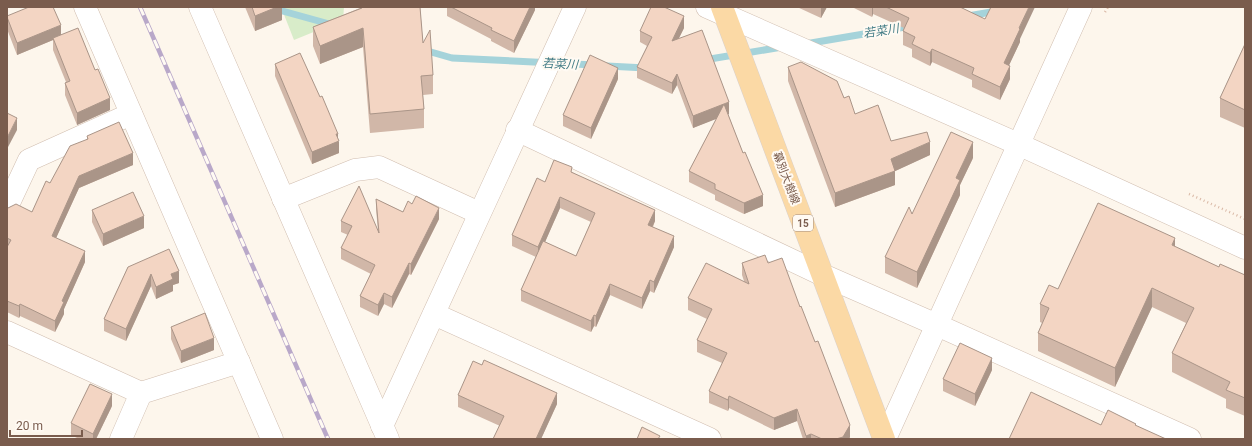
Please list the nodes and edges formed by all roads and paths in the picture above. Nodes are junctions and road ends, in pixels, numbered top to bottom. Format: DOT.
graph roads {
  1 [pos="85,7"];
  2 [pos="200,7"];
  3 [pos="575,7"];
  4 [pos="1081,7"];
  5 [pos="1108,7"];
  6 [pos="718,10"];
  7 [pos="1104,14"];
  8 [pos="131,114"];
  9 [pos="517,130"];
  10 [pos="1018,144"];
  11 [pos="1187,194"];
  12 [pos="283,199"];
  13 [pos="7,207"];
  14 [pos="479,212"];
  15 [pos="1245,219"];
  16 [pos="1245,248"];
  17 [pos="823,275"];
  18 [pos="434,314"];
  19 [pos="937,325"];
  20 [pos="7,332"];
  21 [pos="238,362"];
  22 [pos="141,393"];
  23 [pos="385,432"];
  24 [pos="121,439"];
  25 [pos="272,439"];
  26 [pos="710,439"];
  27 [pos="885,439"];
  28 [pos="1190,439"];
  1 -- 8 [label="street"];
  2 -- 12 [label="street"];
  3 -- 9 [label="street"];
  4 -- 10 [label="street"];
  5 -- 7 [label="path"];
  6 -- 10 [label="street"];
  6 -- 17 [label="main road, 幕別大樹線 / 15"];
  8 -- 13 [label="street"];
  8 -- 21 [label="street"];
  9 -- 14 [label="street"];
  9 -- 17 [label="street"];
  10 -- 16 [label="street"];
  10 -- 19 [label="street"];
  11 -- 15 [label="path"];
  12 -- 14 [label="street"];
  12 -- 23 [label="street"];
  14 -- 18 [label="street"];
  17 -- 19 [label="street"];
  17 -- 27 [label="main road, 幕別大樹線 / 15"];
  18 -- 23 [label="street"];
  18 -- 26 [label="street"];
  19 -- 27 [label="street"];
  19 -- 28 [label="street"];
  20 -- 22 [label="street"];
  21 -- 22 [label="street"];
  21 -- 25 [label="street"];
  22 -- 24 [label="street"];
}
